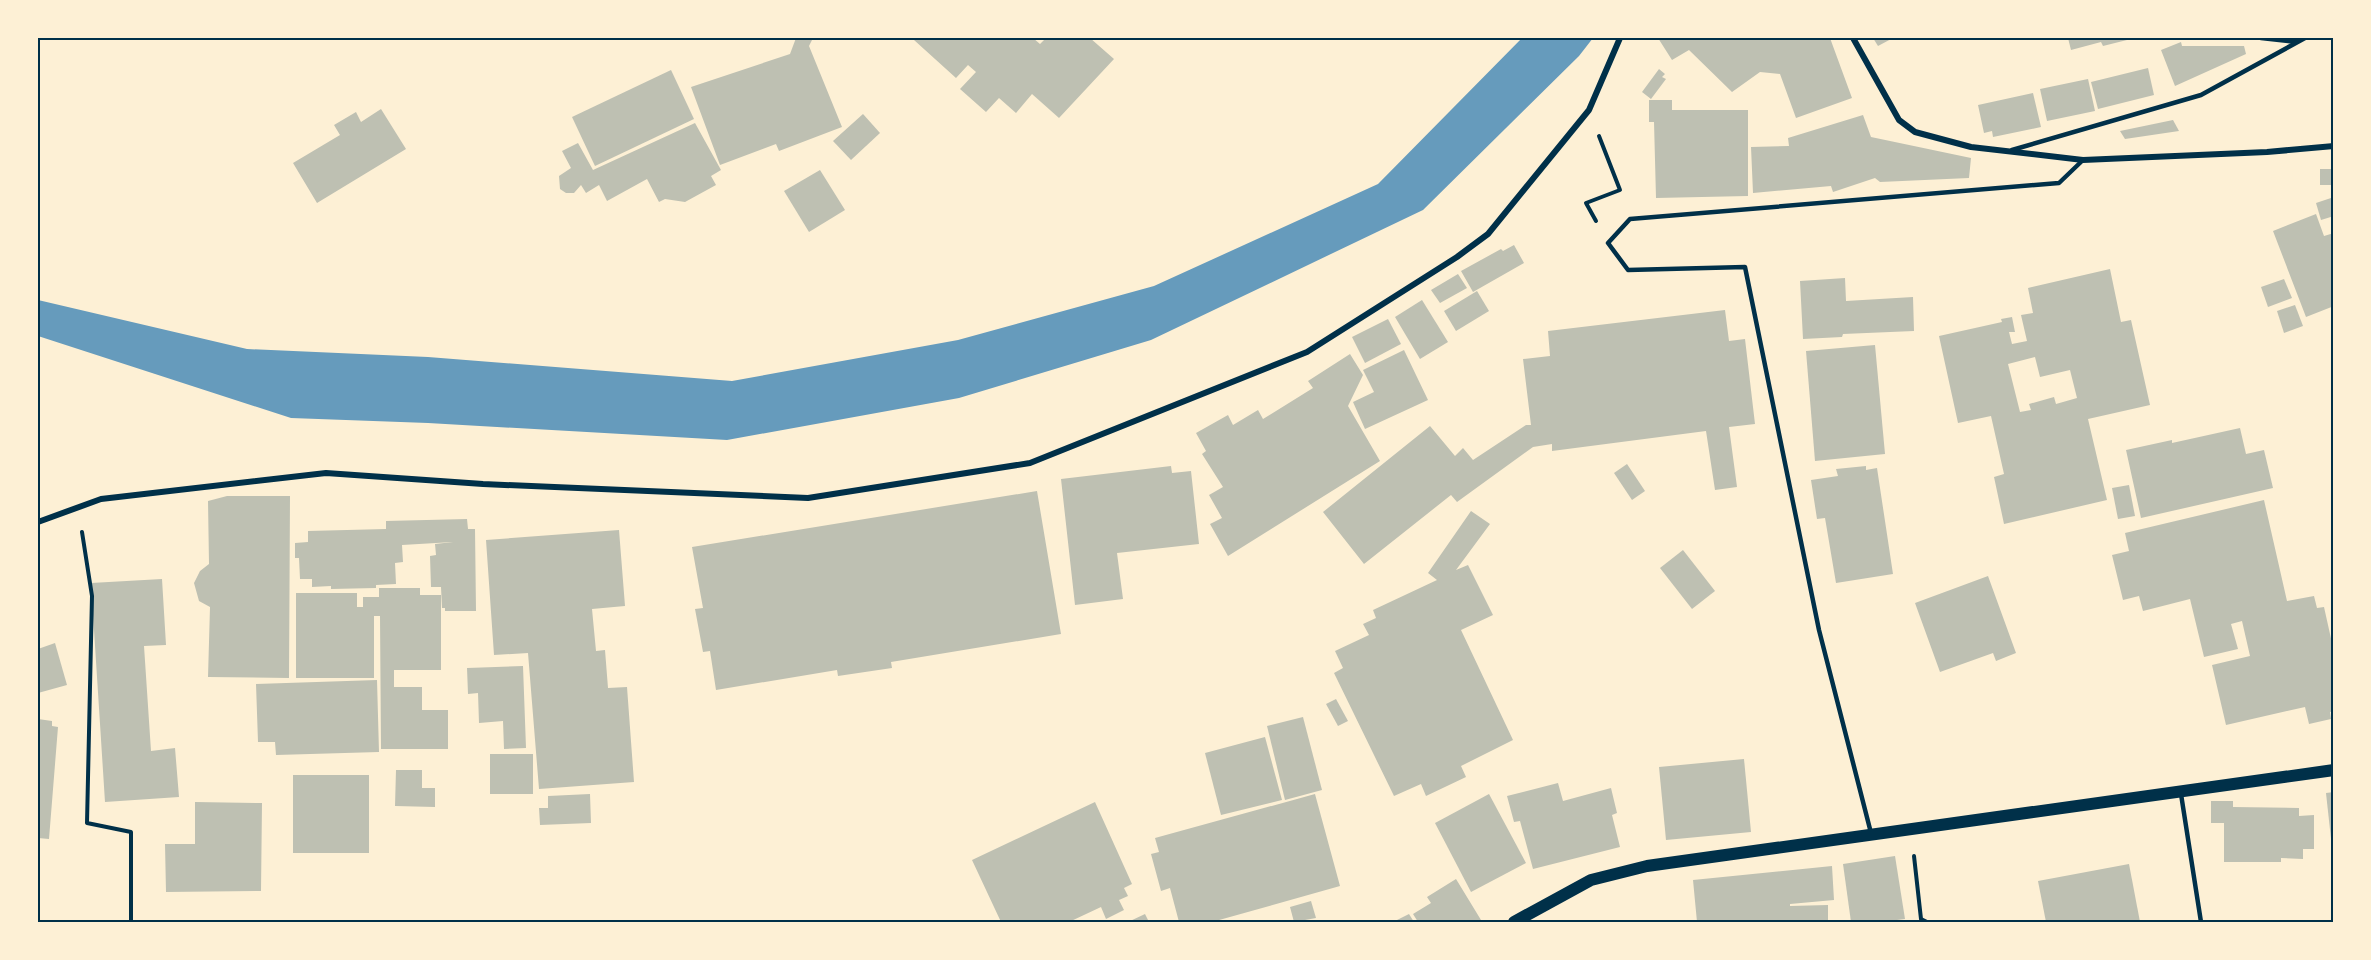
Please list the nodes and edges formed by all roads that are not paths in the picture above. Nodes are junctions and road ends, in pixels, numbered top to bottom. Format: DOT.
graph roads {
  1 [pos="1620,38"];
  2 [pos="1853,38"];
  3 [pos="2261,38"];
  4 [pos="2305,38"];
  5 [pos="2296,42"];
  6 [pos="2334,146"];
  7 [pos="2012,151"];
  8 [pos="2083,160"];
  9 [pos="38,522"];
  10 [pos="2334,770"];
  11 [pos="2181,791"];
  12 [pos="1870,833"];
  13 [pos="1514,922"];
  14 [pos="2201,922"];
  1 -- 9 [label="street"];
  2 -- 7 [label="street"];
  3 -- 5 [label="lane"];
  4 -- 5 [label="lane"];
  5 -- 7 [label="lane"];
  6 -- 8 [label="street"];
  7 -- 8 [label="street"];
  8 -- 12 [label="lane"];
  10 -- 11 [label="main road"];
  11 -- 12 [label="main road"];
  11 -- 14 [label="lane"];
  12 -- 13 [label="main road"];
}
